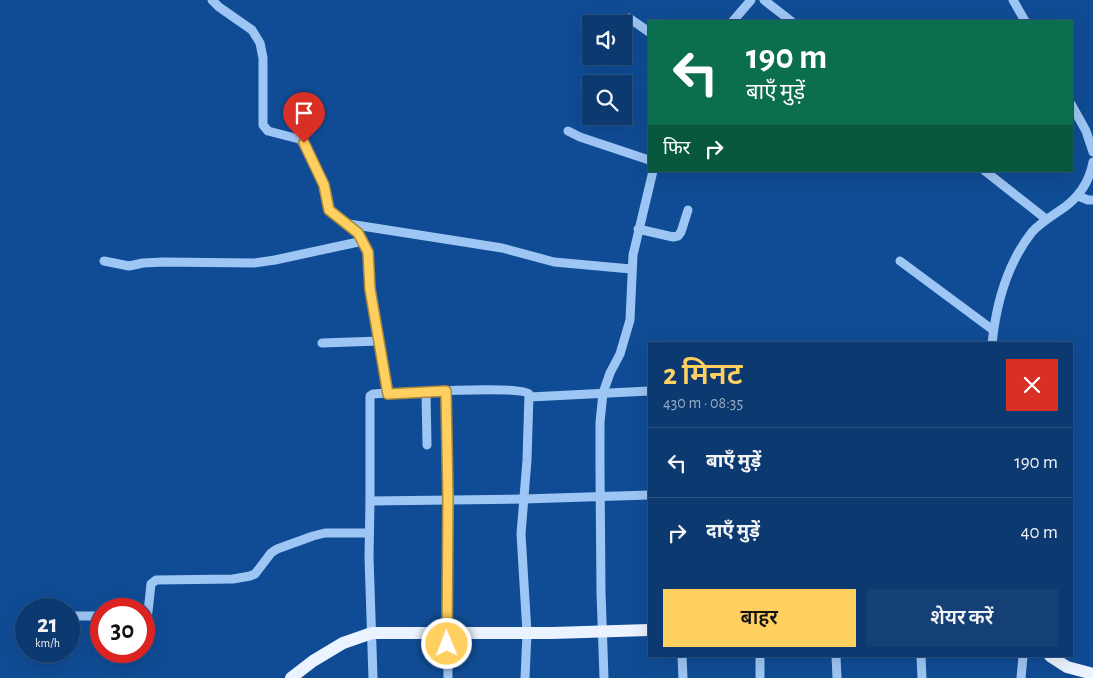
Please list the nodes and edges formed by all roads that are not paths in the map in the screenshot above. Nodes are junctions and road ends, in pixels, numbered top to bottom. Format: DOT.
graph roads {
  1 [pos="212,0"];
  2 [pos="751,0"];
  3 [pos="764,0"];
  4 [pos="1013,0"];
  5 [pos="632,20"];
  6 [pos="734,20"];
  7 [pos="790,20"];
  8 [pos="1024,20"];
  9 [pos="648,31"];
  10 [pos="1073,108"];
  11 [pos="568,131"];
  12 [pos="1093,151"];
  13 [pos="648,160"];
  14 [pos="1093,162"];
  15 [pos="653,172"];
  16 [pos="986,172"];
  17 [pos="1078,196"];
  18 [pos="1093,200"];
  19 [pos="688,210"];
  20 [pos="1046,219"];
  21 [pos="349,224"];
  22 [pos="638,228"];
  23 [pos="363,241"];
  24 [pos="104,261"];
  25 [pos="900,261"];
  26 [pos="631,268"];
  27 [pos="993,330"];
  28 [pos="380,341"];
  29 [pos="992,342"];
  30 [pos="322,343"];
  31 [pos="446,391"];
  32 [pos="648,391"];
  33 [pos="426,392"];
  34 [pos="603,393"];
  35 [pos="388,394"];
  36 [pos="530,397"];
  37 [pos="426,445"];
  38 [pos="648,495"];
  39 [pos="601,497"];
  40 [pos="524,499"];
  41 [pos="448,500"];
  42 [pos="370,501"];
  43 [pos="369,533"];
  44 [pos="150,598"];
  45 [pos="648,630"];
  46 [pos="603,632"];
  47 [pos="372,633"];
  48 [pos="447,633"];
  49 [pos="527,633"];
  50 [pos="682,657"];
  51 [pos="760,657"];
  52 [pos="836,657"];
  53 [pos="922,657"];
  54 [pos="1023,657"];
  55 [pos="1052,657"];
  56 [pos="1093,674"];
  57 [pos="291,678"];
  58 [pos="373,678"];
  59 [pos="448,678"];
  60 [pos="525,678"];
  61 [pos="604,678"];
  62 [pos="683,678"];
  63 [pos="760,678"];
  64 [pos="837,678"];
  65 [pos="922,678"];
  66 [pos="1021,678"];
  1 -- 21 [label="street"];
  2 -- 6 [label="street"];
  3 -- 7 [label="street"];
  4 -- 8 [label="street"];
  5 -- 9 [label="street"];
  10 -- 12 [label="street"];
  11 -- 13 [label="street"];
  14 -- 17 [label="street"];
  15 -- 22 [label="street"];
  16 -- 20 [label="street"];
  17 -- 18 [label="street"];
  17 -- 20 [label="street"];
  19 -- 22 [label="street"];
  20 -- 27 [label="street"];
  21 -- 23 [label="street"];
  21 -- 26 [label="street"];
  22 -- 26 [label="street"];
  23 -- 24 [label="street"];
  23 -- 28 [label="street"];
  25 -- 27 [label="street"];
  26 -- 34 [label="street"];
  27 -- 29 [label="street"];
  28 -- 30 [label="street"];
  28 -- 35 [label="street"];
  31 -- 33 [label="street"];
  31 -- 36 [label="street"];
  31 -- 41 [label="street"];
  32 -- 34 [label="street"];
  33 -- 35 [label="street"];
  33 -- 37 [label="street"];
  34 -- 36 [label="street"];
  34 -- 39 [label="street"];
  35 -- 42 [label="street"];
  36 -- 40 [label="street"];
  38 -- 39 [label="street"];
  39 -- 40 [label="street"];
  39 -- 46 [label="street"];
  40 -- 41 [label="street"];
  40 -- 49 [label="street"];
  41 -- 42 [label="street"];
  41 -- 48 [label="street"];
  42 -- 43 [label="street"];
  43 -- 44 [label="street"];
  43 -- 47 [label="street"];
  45 -- 46 [label="main road"];
  46 -- 49 [label="main road"];
  46 -- 61 [label="street"];
  47 -- 48 [label="main road"];
  47 -- 57 [label="main road"];
  47 -- 58 [label="street"];
  48 -- 49 [label="main road"];
  48 -- 59 [label="street"];
  49 -- 60 [label="street"];
  50 -- 62 [label="street"];
  51 -- 63 [label="street"];
  52 -- 64 [label="street"];
  53 -- 65 [label="street"];
  54 -- 66 [label="street"];
  55 -- 56 [label="main road"];
}
